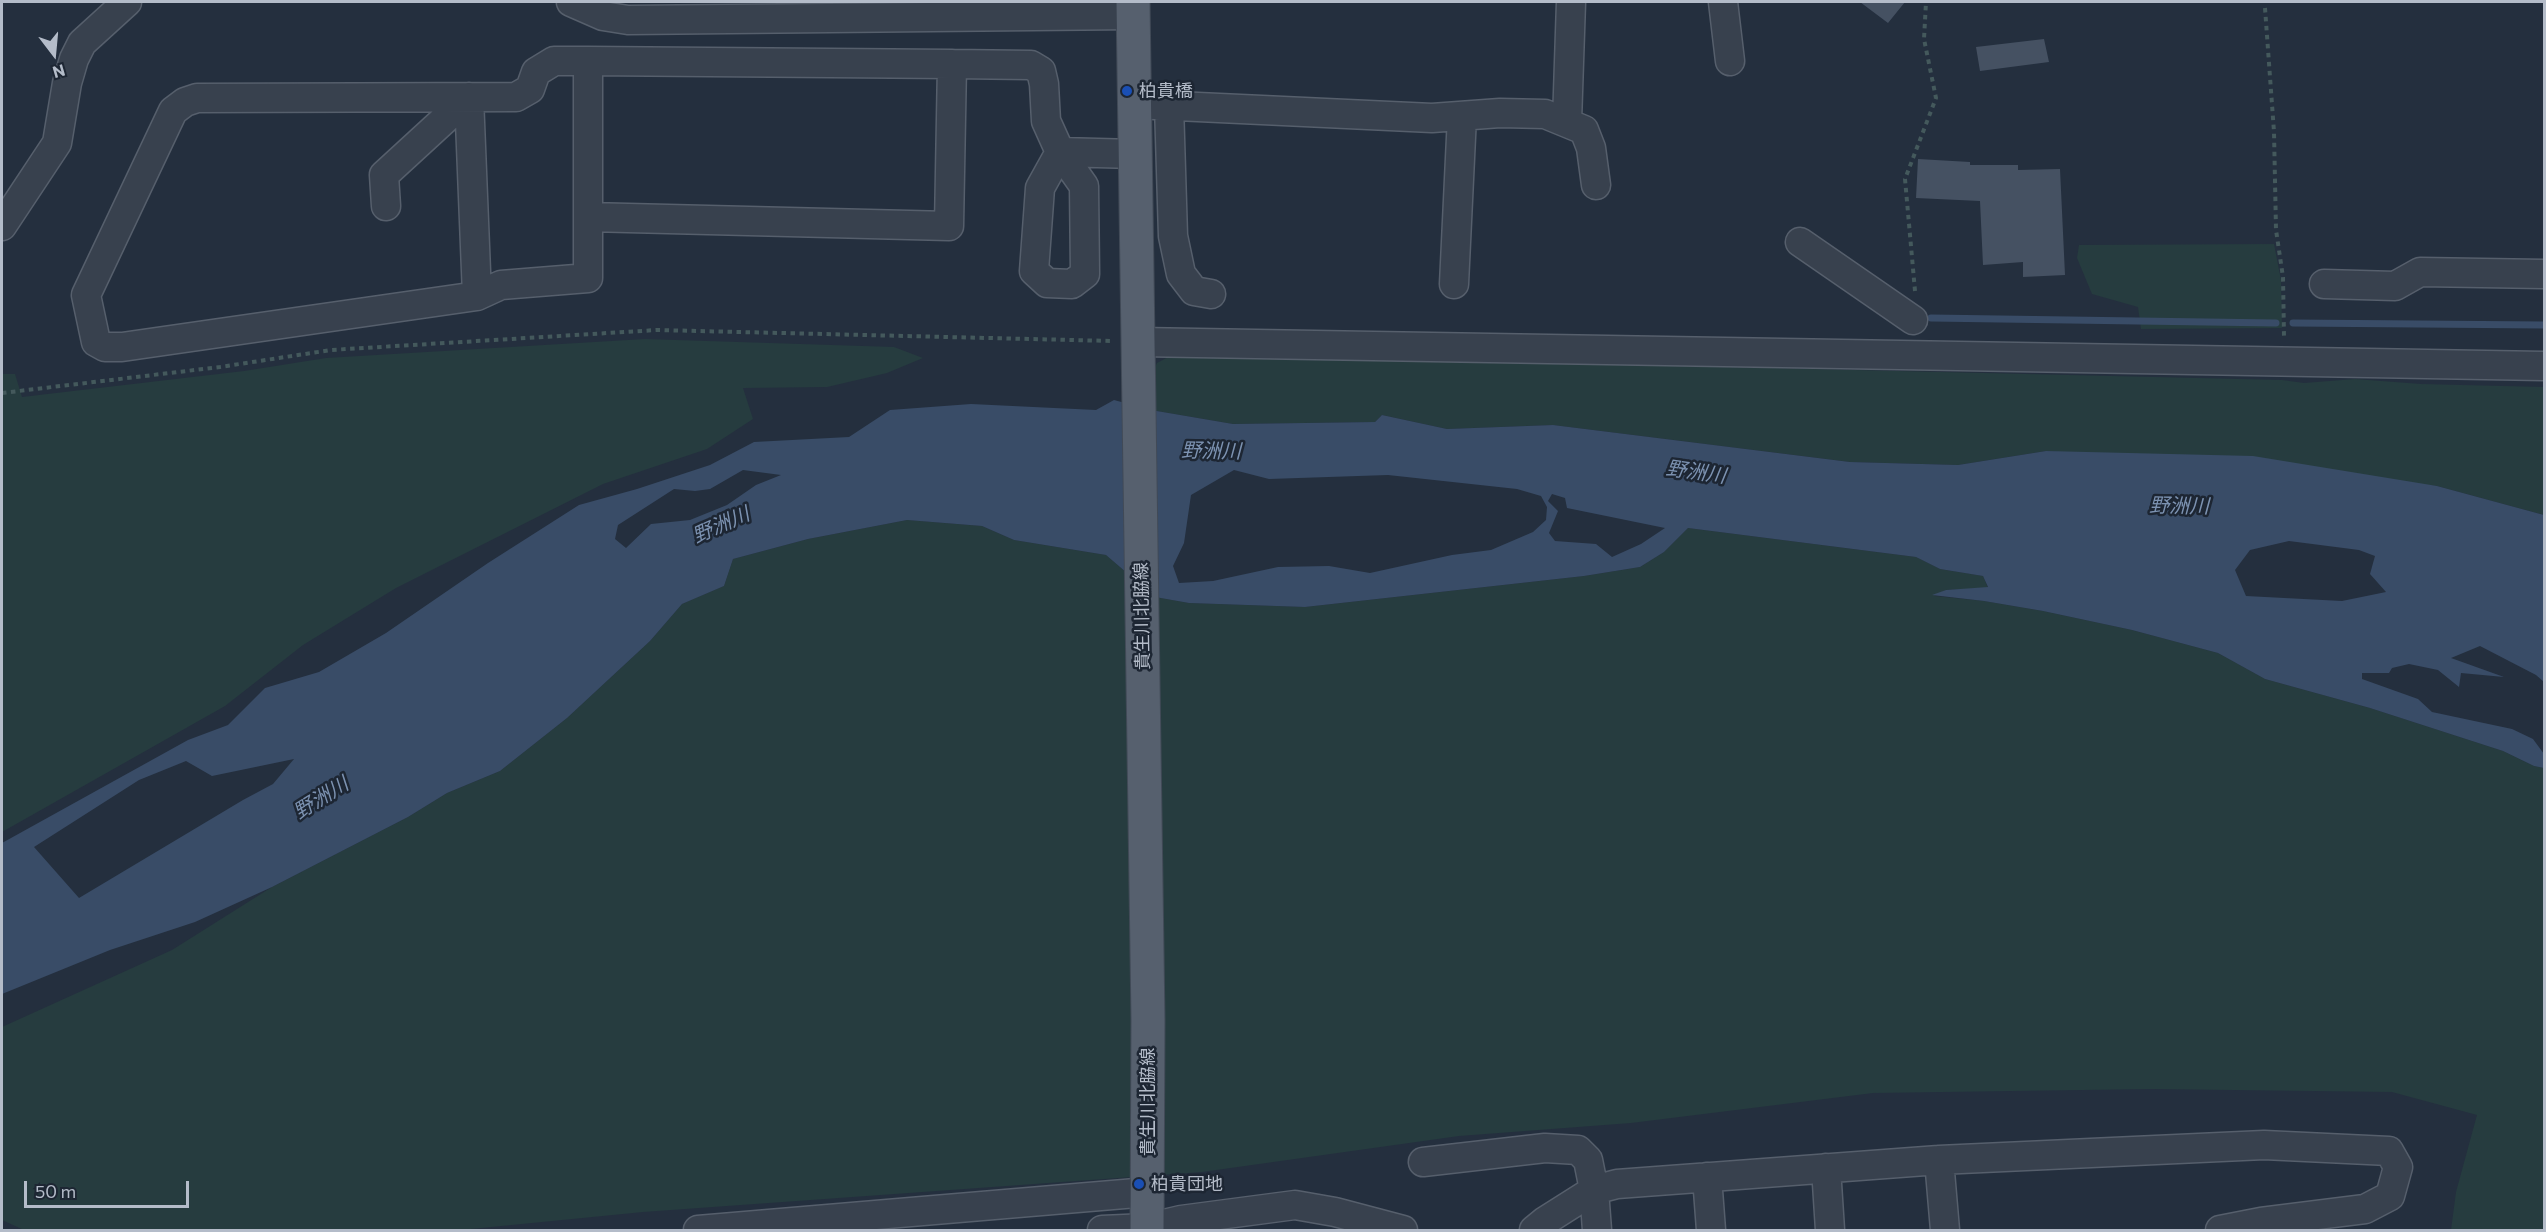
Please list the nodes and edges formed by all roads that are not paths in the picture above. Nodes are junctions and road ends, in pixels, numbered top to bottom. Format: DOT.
graph roads {
  1 [pos="127,2"];
  2 [pos="571,2"];
  3 [pos="1571,2"];
  4 [pos="1722,2"];
  5 [pos="1133,8"];
  6 [pos="588,61"];
  7 [pos="1730,62"];
  8 [pos="952,64"];
  9 [pos="469,97"];
  10 [pos="1134,104"];
  11 [pos="1169,105"];
  12 [pos="1462,116"];
  13 [pos="1567,122"];
  14 [pos="1135,154"];
  15 [pos="1596,185"];
  16 [pos="386,206"];
  17 [pos="588,217"];
  18 [pos="2,226"];
  19 [pos="1800,242"];
  20 [pos="2544,274"];
  21 [pos="1454,284"];
  22 [pos="2324,285"];
  23 [pos="1211,294"];
  24 [pos="477,296"];
  25 [pos="1913,320"];
  26 [pos="1139,356"];
  27 [pos="2544,366"];
  28 [pos="1939,1160"];
  29 [pos="1423,1162"];
  30 [pos="1826,1168"];
  31 [pos="1707,1177"];
  32 [pos="1594,1190"];
  33 [pos="1148,1192"];
  34 [pos="1147,1229"];
  35 [pos="698,1230"];
  36 [pos="1102,1230"];
  37 [pos="1403,1230"];
  38 [pos="1534,1230"];
  39 [pos="1598,1230"];
  40 [pos="1711,1230"];
  41 [pos="1830,1230"];
  42 [pos="1945,1230"];
  43 [pos="2220,1230"];
  1 -- 18 [label="street"];
  2 -- 5 [label="street"];
  3 -- 13 [label="street"];
  4 -- 7 [label="street"];
  5 -- 10 [label="main road, 貴生川北脇線"];
  6 -- 8 [label="street"];
  6 -- 9 [label="street"];
  6 -- 17 [label="street"];
  8 -- 14 [label="street"];
  8 -- 17 [label="street"];
  9 -- 16 [label="street"];
  9 -- 24 [label="street"];
  9 -- 24 [label="street"];
  10 -- 11 [label="street"];
  10 -- 14 [label="main road, 貴生川北脇線"];
  11 -- 12 [label="street"];
  11 -- 23 [label="street"];
  12 -- 13 [label="street"];
  12 -- 21 [label="street"];
  13 -- 15 [label="street"];
  14 -- 26 [label="main road, 貴生川北脇線"];
  17 -- 24 [label="street"];
  19 -- 25 [label="street"];
  20 -- 22 [label="street"];
  26 -- 27 [label="street"];
  26 -- 33 [label="main road, 貴生川北脇線"];
  28 -- 30 [label="street"];
  28 -- 42 [label="street"];
  28 -- 43 [label="street"];
  29 -- 32 [label="street"];
  30 -- 31 [label="street"];
  30 -- 41 [label="street"];
  31 -- 32 [label="street"];
  31 -- 40 [label="street"];
  32 -- 38 [label="street"];
  32 -- 39 [label="street"];
  33 -- 34 [label="main road, 貴生川北脇線"];
  33 -- 35 [label="street"];
  34 -- 36 [label="street"];
  34 -- 37 [label="street"];
}
